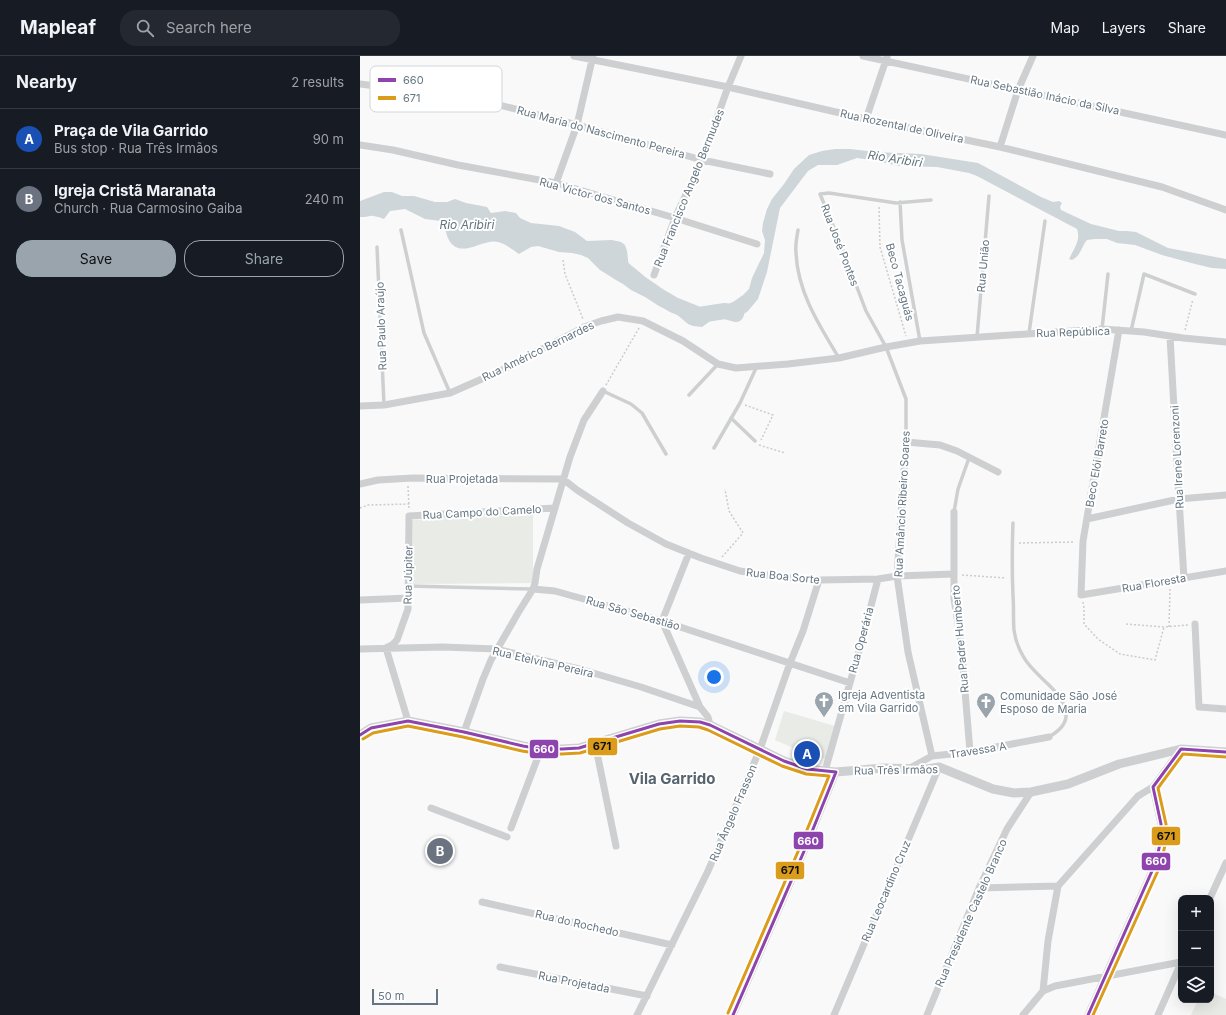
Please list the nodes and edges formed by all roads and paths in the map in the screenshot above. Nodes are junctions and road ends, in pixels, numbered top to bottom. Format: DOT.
graph roads {
  1 [pos="574,56"];
  2 [pos="741,56"];
  3 [pos="863,56"];
  4 [pos="1033,56"];
  5 [pos="593,58"];
  6 [pos="886,58"];
  7 [pos="360,84"];
  8 [pos="370,85"];
  9 [pos="728,87"];
  10 [pos="1018,90"];
  11 [pos="502,106"];
  12 [pos="866,119"];
  13 [pos="577,125"];
  14 [pos="1226,135"];
  15 [pos="360,145"];
  16 [pos="1000,147"];
  17 [pos="702,160"];
  18 [pos="770,174"];
  19 [pos="556,183"];
  20 [pos="989,196"];
  21 [pos="879,200"];
  22 [pos="931,200"];
  23 [pos="900,202"];
  24 [pos="1226,210"];
  25 [pos="675,218"];
  26 [pos="1044,221"];
  27 [pos="401,230"];
  28 [pos="798,230"];
  29 [pos="756,244"];
  30 [pos="378,247"];
  31 [pos="563,260"];
  32 [pos="1108,274"];
  33 [pos="654,275"];
  34 [pos="1195,294"];
  35 [pos="643,321"];
  36 [pos="586,326"];
  37 [pos="1102,329"];
  38 [pos="1119,330"];
  39 [pos="1131,332"];
  40 [pos="1029,333"];
  41 [pos="1170,336"];
  42 [pos="977,337"];
  43 [pos="1183,338"];
  44 [pos="920,341"];
  45 [pos="1226,342"];
  46 [pos="908,343"];
  47 [pos="886,347"];
  48 [pos="839,358"];
  49 [pos="718,364"];
  50 [pos="758,366"];
  51 [pos="603,391"];
  52 [pos="450,393"];
  53 [pos="689,395"];
  54 [pos="740,403"];
  55 [pos="384,405"];
  56 [pos="360,406"];
  57 [pos="731,418"];
  58 [pos="756,441"];
  59 [pos="906,442"];
  60 [pos="714,448"];
  61 [pos="785,453"];
  62 [pos="666,454"];
  63 [pos="970,457"];
  64 [pos="998,472"];
  65 [pos="408,479"];
  66 [pos="563,479"];
  67 [pos="360,484"];
  68 [pos="725,489"];
  69 [pos="1226,495"];
  70 [pos="1179,499"];
  71 [pos="409,504"];
  72 [pos="360,508"];
  73 [pos="556,508"];
  74 [pos="954,512"];
  75 [pos="409,516"];
  76 [pos="1087,519"];
  77 [pos="1013,523"];
  78 [pos="1083,541"];
  79 [pos="1012,544"];
  80 [pos="689,553"];
  81 [pos="717,563"];
  82 [pos="1226,571"];
  83 [pos="954,574"];
  84 [pos="897,576"];
  85 [pos="878,578"];
  86 [pos="1012,578"];
  87 [pos="1184,578"];
  88 [pos="819,580"];
  89 [pos="1170,581"];
  90 [pos="409,586"];
  91 [pos="533,589"];
  92 [pos="1081,595"];
  93 [pos="409,598"];
  94 [pos="360,600"];
  95 [pos="662,621"];
  96 [pos="1126,624"];
  97 [pos="1196,624"];
  98 [pos="1164,627"];
  99 [pos="1169,627"];
  100 [pos="386,648"];
  101 [pos="360,649"];
  102 [pos="496,649"];
  103 [pos="790,663"];
  104 [pos="850,683"];
  105 [pos="700,707"];
  106 [pos="1226,709"];
  107 [pos="408,721"];
  108 [pos="710,725"];
  109 [pos="464,732"];
  110 [pos="360,735"];
  111 [pos="1049,737"];
  112 [pos="595,743"];
  113 [pos="541,749"];
  114 [pos="760,749"];
  115 [pos="1181,749"];
  116 [pos="970,752"];
  117 [pos="1226,752"];
  118 [pos="932,756"];
  119 [pos="939,768"];
  120 [pos="909,769"];
  121 [pos="824,771"];
  122 [pos="836,772"];
  123 [pos="1153,787"];
  124 [pos="1031,792"];
  125 [pos="431,808"];
  126 [pos="511,828"];
  127 [pos="507,837"];
  128 [pos="616,846"];
  129 [pos="1226,863"];
  130 [pos="1058,886"];
  131 [pos="979,888"];
  132 [pos="1211,895"];
  133 [pos="482,902"];
  134 [pos="672,945"];
  135 [pos="1178,963"];
  136 [pos="500,967"];
  137 [pos="1179,967"];
  138 [pos="1104,977"];
  139 [pos="1043,990"];
  140 [pos="647,996"];
  141 [pos="637,1015"];
  142 [pos="733,1015"];
  143 [pos="834,1015"];
  144 [pos="927,1015"];
  145 [pos="1023,1015"];
  146 [pos="1088,1015"];
  147 [pos="1158,1015"];
  1 -- 5 [label="street, Rua Rozental de Oliveira"];
  2 -- 9 [label="street, Rua Francisco Angelo Bermudes"];
  3 -- 6 [label="street, Rua Sebastião Inácio da Silva"];
  4 -- 10 [label="street"];
  5 -- 9 [label="street, Rua Rozental de Oliveira"];
  5 -- 13 [label="street"];
  6 -- 10 [label="street, Rua Sebastião Inácio da Silva"];
  6 -- 12 [label="street"];
  7 -- 8 [label="street, Rua Maria do Nascimento Pereira"];
  9 -- 12 [label="street, Rua Rozental de Oliveira"];
  9 -- 17 [label="street, Rua Francisco Angelo Bermudes"];
  10 -- 14 [label="street, Rua Sebastião Inácio da Silva"];
  10 -- 16 [label="street"];
  11 -- 13 [label="street, Rua Maria do Nascimento Pereira"];
  12 -- 16 [label="street, Rua Rozental de Oliveira"];
  13 -- 17 [label="street, Rua Maria do Nascimento Pereira"];
  13 -- 19 [label="street"];
  15 -- 19 [label="street, Rua Victor dos Santos"];
  16 -- 24 [label="street, Rua Rozental de Oliveira"];
  17 -- 18 [label="street, Rua Maria do Nascimento Pereira"];
  17 -- 25 [label="street, Rua Francisco Angelo Bermudes"];
  19 -- 25 [label="street, Rua Victor dos Santos"];
  20 -- 42 [label="lane, Rua União"];
  21 -- 23 [label="lane, Rua José Pontes"];
  21 -- 46 [label="path, Beco Tacaguás"];
  21 -- 47 [label="lane, Rua José Pontes"];
  22 -- 23 [label="lane, Rua José Pontes"];
  23 -- 44 [label="lane"];
  25 -- 29 [label="street, Rua Victor dos Santos"];
  25 -- 33 [label="street, Rua Francisco Angelo Bermudes"];
  26 -- 40 [label="lane"];
  27 -- 52 [label="lane"];
  28 -- 48 [label="lane"];
  30 -- 55 [label="lane, Rua Paulo Araújo"];
  31 -- 36 [label="path"];
  32 -- 37 [label="lane"];
  34 -- 39 [label="lane"];
  34 -- 43 [label="path"];
  35 -- 36 [label="street, Rua Américo Bernardes"];
  35 -- 49 [label="street, Rua Américo Bernardes"];
  35 -- 51 [label="path"];
  36 -- 52 [label="street, Rua Américo Bernardes"];
  37 -- 38 [label="street, Rua República"];
  37 -- 40 [label="street, Rua República"];
  38 -- 39 [label="street, Rua República"];
  38 -- 76 [label="street, Beco Elói Barreto"];
  39 -- 41 [label="street, Rua República"];
  40 -- 42 [label="street, Rua República"];
  41 -- 43 [label="street, Rua República"];
  41 -- 70 [label="street, Rua Irene Lorenzoni"];
  42 -- 44 [label="street, Rua República"];
  43 -- 45 [label="street, Rua República"];
  44 -- 46 [label="street, Rua Américo Bernardes"];
  46 -- 47 [label="street, Rua Américo Bernardes"];
  47 -- 48 [label="street, Rua Américo Bernardes"];
  47 -- 59 [label="lane, Rua Amâncio Ribeiro Soares"];
  48 -- 50 [label="street, Rua Américo Bernardes"];
  49 -- 50 [label="street, Rua Américo Bernardes"];
  49 -- 53 [label="lane"];
  50 -- 54 [label="lane"];
  51 -- 62 [label="lane"];
  51 -- 66 [label="street"];
  52 -- 55 [label="street, Rua Américo Bernardes"];
  54 -- 57 [label="lane"];
  54 -- 61 [label="path"];
  55 -- 56 [label="street, Rua Américo Bernardes"];
  57 -- 58 [label="lane"];
  57 -- 60 [label="lane"];
  59 -- 63 [label="street"];
  59 -- 84 [label="street, Rua Amâncio Ribeiro Soares"];
  63 -- 64 [label="street"];
  63 -- 74 [label="lane, Rua Padre Humberto"];
  65 -- 66 [label="street, Rua Projetada"];
  65 -- 67 [label="street, Rua Projetada"];
  65 -- 71 [label="path"];
  66 -- 73 [label="street"];
  66 -- 80 [label="street, Rua Boa Sorte"];
  68 -- 81 [label="path"];
  69 -- 70 [label="street"];
  70 -- 76 [label="street"];
  70 -- 87 [label="street, Rua Irene Lorenzoni"];
  71 -- 72 [label="path"];
  71 -- 75 [label="path"];
  73 -- 75 [label="street, Rua Campo do Camelo"];
  73 -- 91 [label="street"];
  74 -- 83 [label="street, Rua Padre Humberto"];
  75 -- 90 [label="street, Rua Júpiter"];
  76 -- 78 [label="street, Beco Elói Barreto"];
  77 -- 79 [label="lane"];
  78 -- 79 [label="path"];
  78 -- 92 [label="street, Beco Elói Barreto"];
  79 -- 86 [label="lane"];
  80 -- 81 [label="street, Rua Boa Sorte"];
  80 -- 95 [label="street"];
  81 -- 88 [label="street, Rua Boa Sorte"];
  82 -- 87 [label="street, Rua Floresta"];
  83 -- 84 [label="street, Rua Boa Sorte"];
  83 -- 86 [label="path"];
  83 -- 116 [label="street, Rua Padre Humberto"];
  84 -- 85 [label="street, Rua Boa Sorte"];
  84 -- 118 [label="street, Rua Amâncio Ribeiro Soares"];
  85 -- 88 [label="street, Rua Boa Sorte"];
  85 -- 104 [label="street, Rua Operária"];
  86 -- 111 [label="lane"];
  87 -- 89 [label="street, Rua Floresta"];
  88 -- 103 [label="street, Rua Ângelo Frasson"];
  89 -- 92 [label="street, Rua Floresta"];
  89 -- 99 [label="path"];
  90 -- 91 [label="lane, Rua São Sebastião"];
  90 -- 93 [label="street, Rua Júpiter"];
  91 -- 95 [label="street, Rua São Sebastião"];
  91 -- 102 [label="street"];
  92 -- 98 [label="path"];
  93 -- 94 [label="street"];
  93 -- 100 [label="street, Rua Júpiter"];
  95 -- 103 [label="street, Rua São Sebastião"];
  95 -- 105 [label="street"];
  96 -- 98 [label="path"];
  97 -- 99 [label="path"];
  97 -- 106 [label="street"];
  98 -- 99 [label="path"];
  100 -- 101 [label="street, Rua Etelvina Pereira"];
  100 -- 102 [label="street, Rua Etelvina Pereira"];
  100 -- 107 [label="street"];
  102 -- 105 [label="street, Rua Etelvina Pereira"];
  102 -- 109 [label="street"];
  103 -- 104 [label="street, Rua São Sebastião"];
  103 -- 114 [label="street, Rua Ângelo Frasson"];
  104 -- 121 [label="street, Rua Operária"];
  105 -- 108 [label="street"];
  107 -- 109 [label="street, Rua Três Irmãos"];
  107 -- 110 [label="street, Rua Três Irmãos"];
  108 -- 112 [label="street, Rua Três Irmãos"];
  108 -- 114 [label="street, Rua Três Irmãos"];
  109 -- 113 [label="street, Rua Três Irmãos"];
  111 -- 116 [label="street, Travessa A"];
  112 -- 113 [label="street, Rua Três Irmãos"];
  112 -- 128 [label="street"];
  113 -- 126 [label="street"];
  114 -- 121 [label="street, Rua Três Irmãos"];
  114 -- 134 [label="street, Rua Ângelo Frasson"];
  115 -- 117 [label="street, Rua Três Irmãos"];
  115 -- 123 [label="street"];
  115 -- 124 [label="street, Rua Três Irmãos"];
  116 -- 118 [label="street, Travessa A"];
  118 -- 120 [label="street, Travessa A"];
  119 -- 120 [label="street, Rua Três Irmãos"];
  119 -- 124 [label="street, Rua Três Irmãos"];
  119 -- 143 [label="street, Rua Leocardino Cruz"];
  120 -- 122 [label="street, Rua Três Irmãos"];
  121 -- 122 [label="street, Rua Três Irmãos"];
  122 -- 142 [label="street"];
  123 -- 130 [label="street"];
  123 -- 138 [label="street"];
  124 -- 131 [label="street, Rua Presidente Castelo Branco"];
  125 -- 127 [label="street"];
  129 -- 132 [label="street"];
  130 -- 131 [label="street"];
  130 -- 139 [label="street"];
  131 -- 144 [label="street, Rua Presidente Castelo Branco"];
  133 -- 134 [label="street, Rua do Rochedo"];
  134 -- 140 [label="street, Rua Ângelo Frasson"];
  135 -- 138 [label="street"];
  136 -- 140 [label="street, Rua Projetada"];
  137 -- 147 [label="street"];
  138 -- 139 [label="street"];
  138 -- 146 [label="street"];
  139 -- 145 [label="street"];
  140 -- 141 [label="street, Rua Ângelo Frasson"];
}
